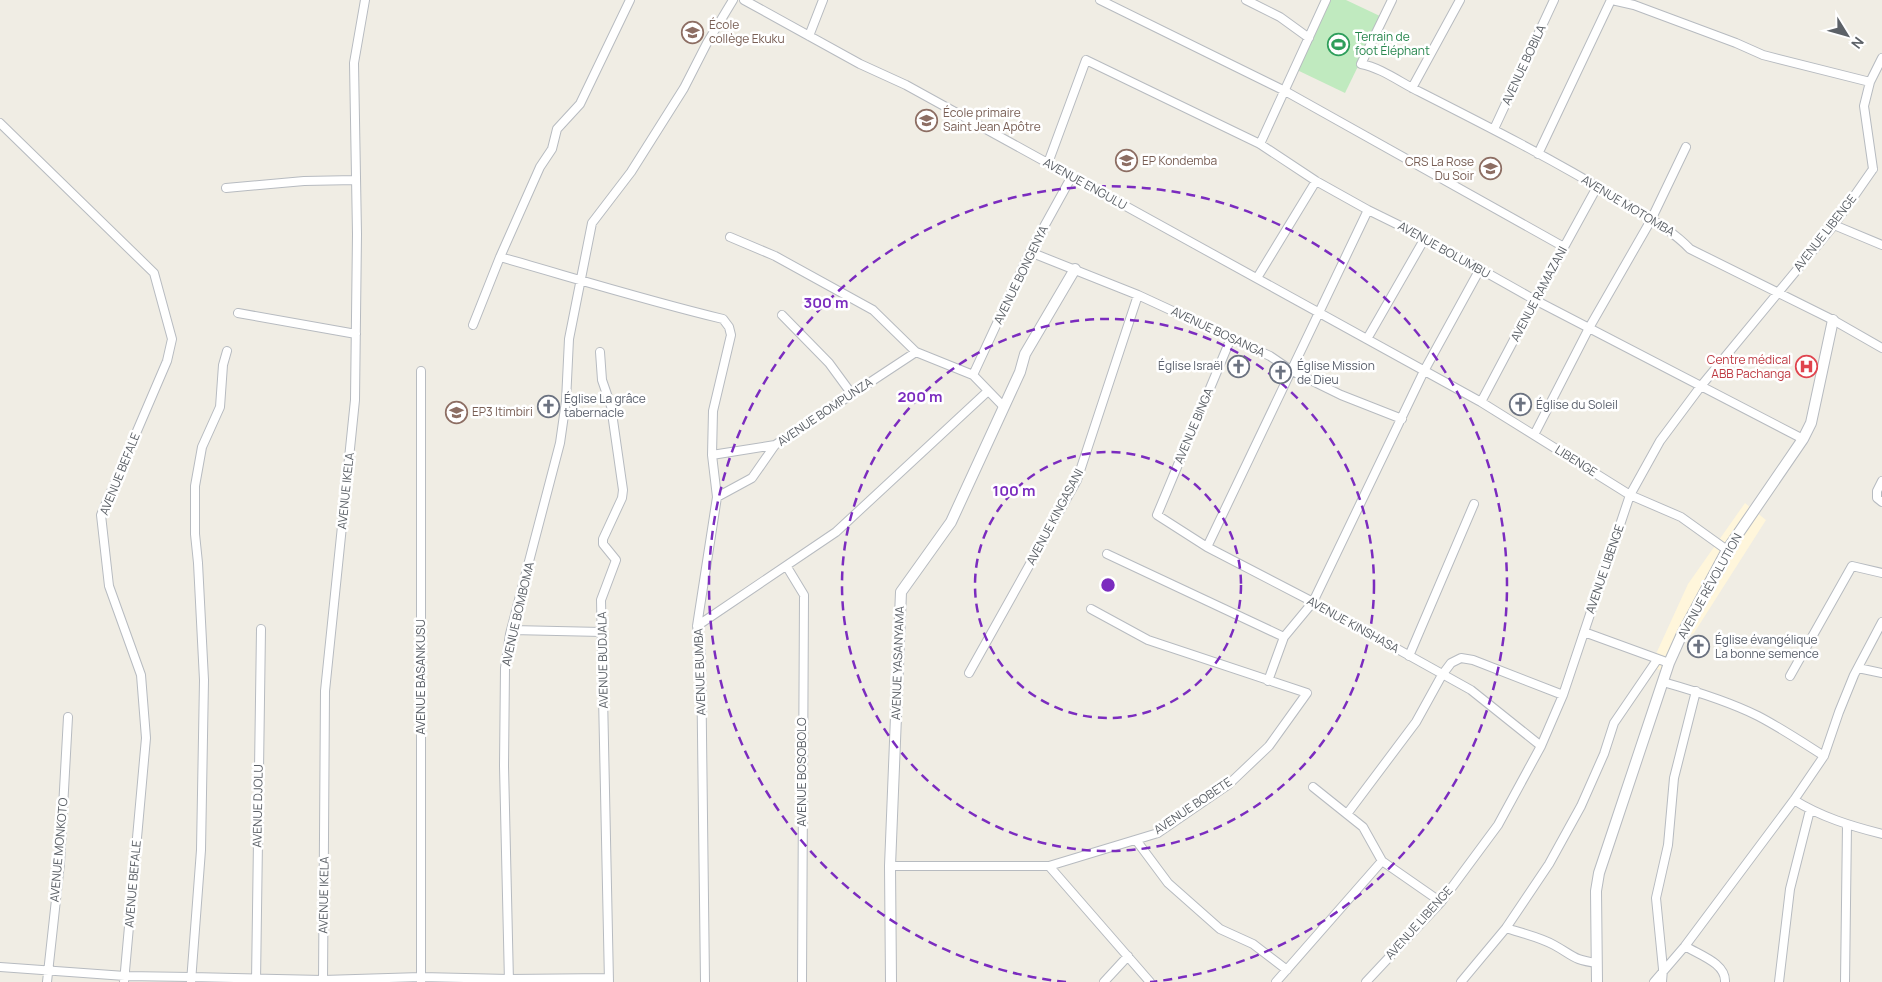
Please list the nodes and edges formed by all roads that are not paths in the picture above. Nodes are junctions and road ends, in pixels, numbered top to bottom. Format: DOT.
graph roads {
  1 [pos="365,0"];
  2 [pos="630,0"];
  3 [pos="733,0"];
  4 [pos="744,0"];
  5 [pos="823,0"];
  6 [pos="1100,0"];
  7 [pos="1246,0"];
  8 [pos="1326,0"];
  9 [pos="1392,0"];
  10 [pos="1460,0"];
  11 [pos="1554,0"];
  12 [pos="1611,0"];
  13 [pos="1635,2"];
  14 [pos="809,36"];
  15 [pos="1309,38"];
  16 [pos="1882,58"];
  17 [pos="1870,82"];
  18 [pos="1412,88"];
  19 [pos="1284,91"];
  20 [pos="0,123"];
  21 [pos="1494,129"];
  22 [pos="1260,144"];
  23 [pos="1686,148"];
  24 [pos="1538,154"];
  25 [pos="1048,163"];
  26 [pos="1873,169"];
  27 [pos="1882,171"];
  28 [pos="1072,176"];
  29 [pos="356,180"];
  30 [pos="1316,181"];
  31 [pos="1597,187"];
  32 [pos="226,188"];
  33 [pos="1368,210"];
  34 [pos="1652,220"];
  35 [pos="1834,225"];
  36 [pos="730,237"];
  37 [pos="1425,238"];
  38 [pos="1882,245"];
  39 [pos="1564,247"];
  40 [pos="1030,252"];
  41 [pos="500,257"];
  42 [pos="1075,269"];
  43 [pos="1480,269"];
  44 [pos="1257,278"];
  45 [pos="580,280"];
  46 [pos="1779,292"];
  47 [pos="1138,295"];
  48 [pos="1535,300"];
  49 [pos="1319,312"];
  50 [pos="238,313"];
  51 [pos="782,315"];
  52 [pos="1833,320"];
  53 [pos="473,325"];
  54 [pos="1590,328"];
  55 [pos="356,334"];
  56 [pos="1231,338"];
  57 [pos="1367,339"];
  58 [pos="1882,348"];
  59 [pos="227,351"];
  60 [pos="600,352"];
  61 [pos="916,352"];
  62 [pos="421,371"];
  63 [pos="1292,371"];
  64 [pos="1424,371"];
  65 [pos="973,376"];
  66 [pos="1702,386"];
  67 [pos="988,391"];
  68 [pos="850,394"];
  69 [pos="1481,402"];
  70 [pos="1004,407"];
  71 [pos="1402,419"];
  72 [pos="1534,435"];
  73 [pos="1803,439"];
  74 [pos="774,444"];
  75 [pos="712,455"];
  76 [pos="1882,482"];
  77 [pos="1630,495"];
  78 [pos="717,497"];
  79 [pos="1882,502"];
  80 [pos="1474,504"];
  81 [pos="1156,515"];
  82 [pos="1206,547"];
  83 [pos="1727,550"];
  84 [pos="1107,554"];
  85 [pos="787,567"];
  86 [pos="1882,572"];
  87 [pos="1312,602"];
  88 [pos="1091,609"];
  89 [pos="1882,622"];
  90 [pos="697,626"];
  91 [pos="261,629"];
  92 [pos="512,630"];
  93 [pos="602,632"];
  94 [pos="1584,632"];
  95 [pos="1284,637"];
  96 [pos="1409,656"];
  97 [pos="1657,660"];
  98 [pos="1669,664"];
  99 [pos="1858,668"];
  100 [pos="1882,672"];
  101 [pos="969,673"];
  102 [pos="1442,675"];
  103 [pos="1790,676"];
  104 [pos="1268,681"];
  105 [pos="1663,682"];
  106 [pos="1696,691"];
  107 [pos="1563,695"];
  108 [pos="68,717"];
  109 [pos="1541,746"];
  110 [pos="1824,756"];
  111 [pos="1313,787"];
  112 [pos="1794,800"];
  113 [pos="1810,810"];
  114 [pos="1347,814"];
  115 [pos="1847,825"];
  116 [pos="1882,834"];
  117 [pos="1136,840"];
  118 [pos="1382,861"];
  119 [pos="890,866"];
  120 [pos="1049,866"];
  121 [pos="1441,902"];
  122 [pos="1506,928"];
  123 [pos="1685,946"];
  124 [pos="1128,956"];
  125 [pos="1597,963"];
  126 [pos="0,966"];
  127 [pos="1664,969"];
  128 [pos="1287,970"];
  129 [pos="47,971"];
  130 [pos="124,979"];
  131 [pos="421,979"];
  132 [pos="191,980"];
  133 [pos="256,980"];
  134 [pos="609,980"];
  135 [pos="323,981"];
  136 [pos="509,981"];
  137 [pos="47,982"];
  138 [pos="705,982"];
  139 [pos="802,982"];
  140 [pos="891,982"];
  141 [pos="1104,982"];
  142 [pos="1150,982"];
  143 [pos="1276,982"];
  144 [pos="1366,982"];
  145 [pos="1461,982"];
  146 [pos="1597,982"];
  147 [pos="1654,982"];
  148 [pos="1662,982"];
  149 [pos="1725,982"];
  150 [pos="1779,982"];
  151 [pos="1844,982"];
  1 -- 29 [label="street, AVENUE IKELA"];
  2 -- 41 [label="street"];
  3 -- 45 [label="street, AVENUE BOMBOMA"];
  4 -- 14 [label="street, AVENUE ENGULU"];
  5 -- 14 [label="street"];
  6 -- 19 [label="street"];
  7 -- 15 [label="street"];
  8 -- 15 [label="street"];
  9 -- 18 [label="street, AVENUE MOTOMBA"];
  10 -- 18 [label="street"];
  11 -- 21 [label="street, AVENUE BOBILA"];
  12 -- 13 [label="street"];
  12 -- 24 [label="street"];
  13 -- 17 [label="street"];
  14 -- 25 [label="street, AVENUE ENGULU"];
  15 -- 19 [label="street"];
  16 -- 17 [label="street"];
  17 -- 26 [label="street"];
  18 -- 21 [label="street, AVENUE MOTOMBA"];
  19 -- 22 [label="street"];
  19 -- 39 [label="street"];
  20 -- 130 [label="street, AVENUE BEFALE"];
  21 -- 24 [label="street, AVENUE MOTOMBA"];
  22 -- 25 [label="street, AVENUE BOLUMBU"];
  22 -- 30 [label="street, AVENUE BOLUMBU"];
  23 -- 34 [label="street"];
  24 -- 31 [label="street, AVENUE MOTOMBA"];
  25 -- 28 [label="street, AVENUE ENGULU"];
  26 -- 27 [label="street"];
  26 -- 35 [label="street, AVENUE LIBENGE"];
  28 -- 40 [label="street, AVENUE BONGENYA"];
  28 -- 44 [label="street, AVENUE ENGULU"];
  29 -- 32 [label="street"];
  29 -- 55 [label="street, AVENUE IKELA"];
  30 -- 33 [label="street, AVENUE BOLUMBU"];
  30 -- 44 [label="street"];
  31 -- 34 [label="street, AVENUE MOTOMBA"];
  31 -- 39 [label="street, AVENUE RAMAZANI"];
  33 -- 37 [label="street, AVENUE BOLUMBU"];
  33 -- 49 [label="street"];
  34 -- 46 [label="street, AVENUE MOTOMBA"];
  34 -- 54 [label="street"];
  35 -- 38 [label="street"];
  35 -- 46 [label="street, AVENUE LIBENGE"];
  36 -- 61 [label="street"];
  37 -- 43 [label="street, AVENUE BOLUMBU"];
  37 -- 57 [label="street"];
  39 -- 48 [label="street, AVENUE RAMAZANI"];
  40 -- 42 [label="street, AVENUE BOSANGA"];
  40 -- 65 [label="street, AVENUE BONGENYA"];
  41 -- 45 [label="street"];
  41 -- 53 [label="street"];
  42 -- 47 [label="street, AVENUE BOSANGA"];
  42 -- 70 [label="street, AVENUE YASANYAMA"];
  43 -- 48 [label="street, AVENUE BOLUMBU"];
  43 -- 64 [label="street"];
  44 -- 49 [label="street, AVENUE ENGULU"];
  45 -- 75 [label="street, AVENUE BUMBA"];
  45 -- 92 [label="street, AVENUE BOMBOMA"];
  46 -- 52 [label="street, AVENUE MOTOMBA"];
  46 -- 66 [label="street, AVENUE LIBENGE"];
  47 -- 56 [label="street, AVENUE BOSANGA"];
  47 -- 101 [label="street, AVENUE KINGASANI"];
  48 -- 54 [label="street, AVENUE BOLUMBU"];
  48 -- 69 [label="street, AVENUE RAMAZANI"];
  49 -- 57 [label="street, AVENUE ENGULU"];
  49 -- 63 [label="street"];
  50 -- 55 [label="street"];
  51 -- 68 [label="street"];
  52 -- 58 [label="street, AVENUE MOTOMBA"];
  52 -- 73 [label="street, AVENUE RÉVOLUTION"];
  54 -- 66 [label="street, AVENUE BOLUMBU"];
  54 -- 72 [label="street"];
  55 -- 135 [label="street, AVENUE IKELA"];
  56 -- 63 [label="street, AVENUE BOSANGA"];
  56 -- 81 [label="street, AVENUE BINGA"];
  57 -- 64 [label="street, AVENUE ENGULU"];
  59 -- 132 [label="street"];
  60 -- 93 [label="street, AVENUE BUDJALA"];
  61 -- 65 [label="street"];
  61 -- 68 [label="street, AVENUE BOMPUNZA"];
  62 -- 131 [label="street, AVENUE BASANKUSU"];
  63 -- 71 [label="street, AVENUE BOSANGA"];
  63 -- 82 [label="street"];
  64 -- 69 [label="street, LIBENGE"];
  64 -- 71 [label="street"];
  65 -- 67 [label="street"];
  66 -- 73 [label="street, AVENUE BOLUMBU"];
  66 -- 77 [label="street, AVENUE LIBENGE"];
  67 -- 70 [label="street"];
  67 -- 85 [label="street"];
  68 -- 74 [label="street, AVENUE BOMPUNZA"];
  69 -- 72 [label="street, LIBENGE"];
  70 -- 119 [label="street, AVENUE YASANYAMA"];
  71 -- 87 [label="street"];
  72 -- 77 [label="street, LIBENGE"];
  73 -- 83 [label="street, AVENUE RÉVOLUTION"];
  74 -- 75 [label="street"];
  74 -- 78 [label="street, AVENUE BOMPUNZA"];
  75 -- 78 [label="street, AVENUE BUMBA"];
  76 -- 79 [label="street"];
  77 -- 83 [label="street, LIBENGE"];
  77 -- 94 [label="street, AVENUE LIBENGE"];
  78 -- 90 [label="street, AVENUE BUMBA"];
  80 -- 96 [label="street"];
  81 -- 82 [label="street, AVENUE KINSHASA"];
  82 -- 87 [label="street, AVENUE KINSHASA"];
  83 -- 98 [label="street, AVENUE RÉVOLUTION"];
  84 -- 95 [label="street"];
  85 -- 90 [label="street"];
  85 -- 139 [label="street, AVENUE BOSOBOLO"];
  86 -- 103 [label="street"];
  87 -- 95 [label="street"];
  87 -- 96 [label="street, AVENUE KINSHASA"];
  88 -- 104 [label="street"];
  89 -- 99 [label="street"];
  90 -- 138 [label="street, AVENUE BUMBA"];
  91 -- 133 [label="street, AVENUE DJOLU"];
  92 -- 93 [label="street"];
  92 -- 136 [label="street, AVENUE BOMBOMA"];
  93 -- 134 [label="street, AVENUE BUDJALA"];
  94 -- 97 [label="street"];
  94 -- 107 [label="street, AVENUE LIBENGE"];
  95 -- 104 [label="street"];
  96 -- 102 [label="street, AVENUE KINSHASA"];
  97 -- 98 [label="street"];
  97 -- 122 [label="street"];
  98 -- 105 [label="street, AVENUE RÉVOLUTION"];
  99 -- 100 [label="street"];
  99 -- 110 [label="street"];
  102 -- 107 [label="street"];
  102 -- 109 [label="street, AVENUE KINSHASA"];
  102 -- 114 [label="street"];
  104 -- 117 [label="street, AVENUE BOBETE"];
  105 -- 106 [label="street"];
  105 -- 125 [label="street, AVENUE RÉVOLUTION"];
  106 -- 110 [label="street"];
  106 -- 127 [label="street"];
  107 -- 109 [label="street, AVENUE LIBENGE"];
  108 -- 129 [label="street, AVENUE MONKOTO"];
  109 -- 121 [label="street, AVENUE LIBENGE"];
  110 -- 112 [label="street"];
  111 -- 114 [label="street"];
  112 -- 113 [label="street"];
  112 -- 123 [label="street"];
  113 -- 115 [label="street"];
  113 -- 150 [label="street"];
  114 -- 118 [label="street"];
  115 -- 116 [label="street"];
  115 -- 151 [label="street"];
  117 -- 120 [label="street, AVENUE BOBETE"];
  117 -- 128 [label="street"];
  118 -- 121 [label="street"];
  118 -- 128 [label="street"];
  119 -- 120 [label="street, AVENUE BOBETE"];
  119 -- 140 [label="street, AVENUE YASANYAMA"];
  120 -- 124 [label="street"];
  121 -- 144 [label="street, AVENUE LIBENGE"];
  122 -- 125 [label="street"];
  122 -- 145 [label="street"];
  123 -- 127 [label="street"];
  123 -- 149 [label="street"];
  124 -- 141 [label="street"];
  124 -- 142 [label="street"];
  125 -- 146 [label="street, AVENUE RÉVOLUTION"];
  126 -- 129 [label="street"];
  127 -- 147 [label="street"];
  127 -- 148 [label="street"];
  128 -- 143 [label="street"];
  129 -- 130 [label="street"];
  129 -- 137 [label="street, AVENUE MONKOTO"];
  130 -- 132 [label="street"];
  131 -- 135 [label="street"];
  131 -- 136 [label="street"];
  132 -- 133 [label="street"];
  133 -- 135 [label="street"];
  134 -- 136 [label="street"];
}
